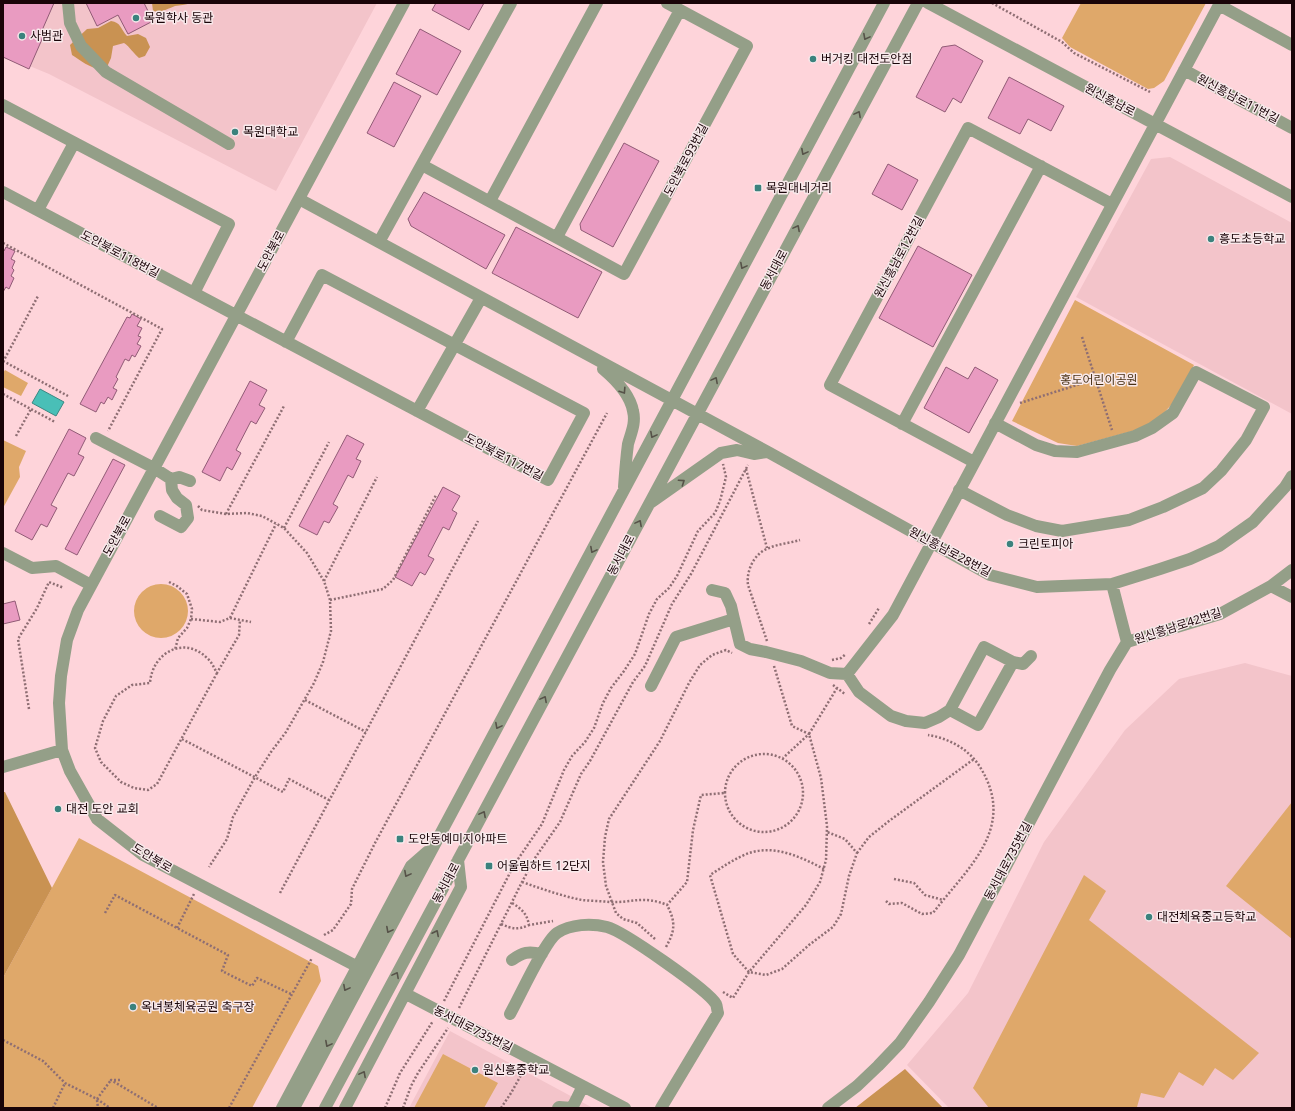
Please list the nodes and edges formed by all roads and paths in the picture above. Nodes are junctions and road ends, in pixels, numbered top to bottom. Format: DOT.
graph roads {
  1 [pos="68,3"];
  2 [pos="404,3"];
  3 [pos="511,3"];
  4 [pos="597,3"];
  5 [pos="667,3"];
  6 [pos="884,3"];
  7 [pos="918,3"];
  8 [pos="928,3"];
  9 [pos="992,3"];
  10 [pos="1219,4"];
  11 [pos="680,10"];
  12 [pos="1292,45"];
  13 [pos="1184,70"];
  14 [pos="1150,92"];
  15 [pos="3,105"];
  16 [pos="1155,124"];
  17 [pos="1292,128"];
  18 [pos="74,142"];
  19 [pos="229,144"];
  20 [pos="422,164"];
  21 [pos="1041,166"];
  22 [pos="3,192"];
  23 [pos="1292,197"];
  24 [pos="299,199"];
  25 [pos="490,201"];
  26 [pos="1112,204"];
  27 [pos="38,210"];
  28 [pos="557,237"];
  29 [pos="379,242"];
  30 [pos="3,243"];
  31 [pos="194,293"];
  32 [pos="38,296"];
  33 [pos="481,298"];
  34 [pos="236,316"];
  35 [pos="1082,336"];
  36 [pos="286,342"];
  37 [pos="455,345"];
  38 [pos="586,354"];
  39 [pos="3,361"];
  40 [pos="1096,379"];
  41 [pos="3,394"];
  42 [pos="68,396"];
  43 [pos="671,400"];
  44 [pos="1018,404"];
  45 [pos="284,406"];
  46 [pos="31,409"];
  47 [pos="418,411"];
  48 [pos="607,413"];
  49 [pos="697,414"];
  50 [pos="55,422"];
  51 [pos="995,423"];
  52 [pos="902,424"];
  53 [pos="1112,431"];
  54 [pos="108,432"];
  55 [pos="16,436"];
  56 [pos="96,438"];
  57 [pos="329,442"];
  58 [pos="768,452"];
  59 [pos="721,453"];
  60 [pos="754,454"];
  61 [pos="974,462"];
  62 [pos="154,468"];
  63 [pos="746,469"];
  64 [pos="1292,476"];
  65 [pos="377,477"];
  66 [pos="171,479"];
  67 [pos="190,481"];
  68 [pos="624,490"];
  69 [pos="959,490"];
  70 [pos="436,495"];
  71 [pos="193,503"];
  72 [pos="649,504"];
  73 [pos="226,514"];
  74 [pos="160,516"];
  75 [pos="478,521"];
  76 [pos="276,524"];
  77 [pos="284,528"];
  78 [pos="800,540"];
  79 [pos="931,542"];
  80 [pos="767,548"];
  81 [pos="3,553"];
  82 [pos="1292,570"];
  83 [pos="324,581"];
  84 [pos="169,582"];
  85 [pos="1112,584"];
  86 [pos="90,585"];
  87 [pos="1271,586"];
  88 [pos="64,588"];
  89 [pos="712,590"];
  90 [pos="1292,597"];
  91 [pos="330,600"];
  92 [pos="879,608"];
  93 [pos="230,618"];
  94 [pos="191,619"];
  95 [pos="734,619"];
  96 [pos="240,620"];
  97 [pos="251,622"];
  98 [pos="867,627"];
  99 [pos="768,642"];
  100 [pos="1127,642"];
  101 [pos="175,650"];
  102 [pos="851,650"];
  103 [pos="737,656"];
  104 [pos="1031,656"];
  105 [pos="827,660"];
  106 [pos="1013,662"];
  107 [pos="781,667"];
  108 [pos="217,674"];
  109 [pos="846,674"];
  110 [pos="828,682"];
  111 [pos="651,686"];
  112 [pos="837,688"];
  113 [pos="848,696"];
  114 [pos="305,700"];
  115 [pos="29,709"];
  116 [pos="950,710"];
  117 [pos="366,732"];
  118 [pos="809,734"];
  119 [pos="922,735"];
  120 [pos="182,739"];
  121 [pos="62,750"];
  122 [pos="783,758"];
  123 [pos="974,758"];
  124 [pos="3,767"];
  125 [pos="255,777"];
  126 [pos="725,794"];
  127 [pos="329,800"];
  128 [pos="827,832"];
  129 [pos="434,846"];
  130 [pos="857,853"];
  131 [pos="458,860"];
  132 [pos="209,867"];
  133 [pos="824,869"];
  134 [pos="894,879"];
  135 [pos="522,882"];
  136 [pos="199,884"];
  137 [pos="280,893"];
  138 [pos="943,900"];
  139 [pos="886,901"];
  140 [pos="612,902"];
  141 [pos="667,905"];
  142 [pos="105,913"];
  143 [pos="501,924"];
  144 [pos="529,925"];
  145 [pos="177,928"];
  146 [pos="324,935"];
  147 [pos="666,947"];
  148 [pos="670,950"];
  149 [pos="542,954"];
  150 [pos="312,958"];
  151 [pos="512,960"];
  152 [pos="358,967"];
  153 [pos="749,972"];
  154 [pos="721,991"];
  155 [pos="291,994"];
  156 [pos="406,994"];
  157 [pos="458,1010"];
  158 [pos="439,1011"];
  159 [pos="510,1014"];
  160 [pos="448,1027"];
  161 [pos="3,1040"];
  162 [pos="530,1058"];
  163 [pos="111,1080"];
  164 [pos="120,1080"];
  165 [pos="65,1083"];
  166 [pos="583,1086"];
  167 [pos="97,1099"];
  168 [pos="53,1108"];
  169 [pos="98,1108"];
  170 [pos="110,1108"];
  171 [pos="158,1108"];
  172 [pos="229,1108"];
  173 [pos="282,1108"];
  174 [pos="294,1108"];
  175 [pos="325,1108"];
  176 [pos="345,1108"];
  177 [pos="385,1108"];
  178 [pos="403,1108"];
  179 [pos="501,1108"];
  180 [pos="558,1108"];
  181 [pos="572,1108"];
  182 [pos="625,1108"];
  183 [pos="661,1108"];
  184 [pos="828,1108"];
  1 -- 19 [label="street"];
  2 -- 24 [label="street, 도안북로"];
  3 -- 20 [label="street"];
  4 -- 25 [label="street"];
  5 -- 11 [label="street, 도안북로93번길"];
  6 -- 43 [label="street, one-way"];
  49 -- 7 [label="street, 동서대로, one-way"];
  8 -- 16 [label="street, 원신흥남로"];
  9 -- 14 [label="path"];
  10 -- 12 [label="street, 원신흥남로11번길"];
  10 -- 13 [label="street, 원신흥남로11번길"];
  11 -- 28 [label="street"];
  11 -- 28 [label="street, 도안북로93번길"];
  13 -- 16 [label="street, 원신흥남로11번길"];
  13 -- 17 [label="street, 원신흥남로11번길"];
  15 -- 18 [label="street"];
  16 -- 23 [label="street, 원신흥남로"];
  16 -- 26 [label="street"];
  18 -- 27 [label="street"];
  18 -- 31 [label="street"];
  20 -- 25 [label="street, 도안북로93번길"];
  20 -- 29 [label="street"];
  21 -- 26 [label="street, 원신흥남로12번길"];
  21 -- 52 [label="street"];
  21 -- 52 [label="street, 원신흥남로12번길"];
  22 -- 27 [label="street, 도안북로118번길"];
  24 -- 29 [label="street"];
  24 -- 34 [label="street, 도안북로"];
  25 -- 28 [label="street, 도안북로93번길"];
  26 -- 51 [label="street"];
  27 -- 31 [label="street, 도안북로118번길"];
  29 -- 33 [label="street"];
  30 -- 54 [label="path"];
  31 -- 34 [label="street, 도안북로118번길"];
  32 -- 39 [label="path"];
  33 -- 37 [label="street"];
  33 -- 38 [label="street"];
  34 -- 36 [label="street, 도안북로117번길"];
  34 -- 62 [label="street, 도안북로"];
  35 -- 40 [label="path"];
  36 -- 37 [label="street, 도안북로117번길"];
  36 -- 47 [label="street, 도안북로117번길"];
  37 -- 47 [label="street"];
  37 -- 47 [label="street, 도안북로117번길"];
  38 -- 43 [label="street, 원신흥남로28번길"];
  38 -- 68 [label="street, one-way"];
  39 -- 42 [label="path"];
  40 -- 44 [label="path"];
  40 -- 53 [label="path"];
  41 -- 46 [label="path"];
  43 -- 49 [label="street, 원신흥남로28번길"];
  43 -- 68 [label="street, one-way"];
  45 -- 73 [label="path"];
  46 -- 50 [label="path"];
  46 -- 55 [label="path"];
  48 -- 146 [label="path"];
  49 -- 58 [label="street, 원신흥남로28번길"];
  49 -- 72 [label="street, 동서대로"];
  51 -- 61 [label="street"];
  51 -- 69 [label="street"];
  52 -- 61 [label="street, 원신흥남로12번길"];
  56 -- 62 [label="street"];
  57 -- 77 [label="path"];
  58 -- 60 [label="street"];
  58 -- 79 [label="street, 원신흥남로28번길"];
  59 -- 60 [label="street"];
  72 -- 59 [label="street, one-way"];
  59 -- 158 [label="path"];
  60 -- 63 [label="path"];
  61 -- 69 [label="street"];
  62 -- 66 [label="street"];
  62 -- 86 [label="street, 도안북로"];
  63 -- 80 [label="path"];
  63 -- 135 [label="path"];
  64 -- 85 [label="street, 원신흥남로28번길"];
  65 -- 83 [label="path"];
  66 -- 67 [label="street"];
  66 -- 74 [label="street"];
  68 -- 129 [label="street, one-way"];
  69 -- 79 [label="street"];
  70 -- 91 [label="path"];
  71 -- 73 [label="path"];
  131 -- 72 [label="street, 동서대로, one-way"];
  73 -- 76 [label="path"];
  75 -- 117 [label="path"];
  76 -- 77 [label="path"];
  76 -- 93 [label="path"];
  77 -- 83 [label="path"];
  78 -- 80 [label="path"];
  79 -- 85 [label="street, 원신흥남로28번길"];
  79 -- 109 [label="street"];
  80 -- 99 [label="path"];
  81 -- 86 [label="street"];
  82 -- 87 [label="street, 원신흥남로42번길"];
  83 -- 91 [label="path"];
  84 -- 94 [label="path"];
  85 -- 100 [label="street"];
  86 -- 121 [label="street, 도안북로"];
  87 -- 90 [label="street"];
  87 -- 100 [label="street, 원신흥남로42번길"];
  88 -- 115 [label="path"];
  89 -- 95 [label="street"];
  91 -- 114 [label="path"];
  92 -- 98 [label="path"];
  93 -- 94 [label="path"];
  93 -- 96 [label="path"];
  94 -- 101 [label="path"];
  95 -- 109 [label="street"];
  95 -- 111 [label="street"];
  96 -- 97 [label="path"];
  96 -- 108 [label="path"];
  100 -- 184 [label="street, 동서대로735번길"];
  101 -- 108 [label="path"];
  101 -- 120 [label="path"];
  102 -- 105 [label="path"];
  103 -- 140 [label="path"];
  104 -- 106 [label="street"];
  106 -- 116 [label="street"];
  106 -- 116 [label="street"];
  107 -- 118 [label="path"];
  108 -- 120 [label="path"];
  109 -- 116 [label="street"];
  110 -- 112 [label="path"];
  112 -- 113 [label="path"];
  112 -- 118 [label="path"];
  114 -- 117 [label="path"];
  114 -- 125 [label="path"];
  117 -- 127 [label="path"];
  118 -- 122 [label="path"];
  118 -- 128 [label="path"];
  119 -- 123 [label="path"];
  120 -- 125 [label="path"];
  121 -- 124 [label="street"];
  121 -- 136 [label="street, 도안북로"];
  122 -- 126 [label="path"];
  122 -- 126 [label="path"];
  123 -- 130 [label="path"];
  123 -- 138 [label="path"];
  125 -- 127 [label="path"];
  125 -- 132 [label="path"];
  126 -- 141 [label="path"];
  127 -- 137 [label="path"];
  128 -- 130 [label="path"];
  128 -- 133 [label="path"];
  129 -- 152 [label="street, one-way"];
  129 -- 174 [label="street, one-way"];
  130 -- 153 [label="path"];
  156 -- 131 [label="street, one-way"];
  175 -- 131 [label="street, 동서대로, one-way"];
  133 -- 153 [label="path"];
  133 -- 153 [label="path"];
  134 -- 138 [label="path"];
  135 -- 140 [label="path"];
  135 -- 143 [label="path"];
  136 -- 145 [label="path"];
  136 -- 152 [label="street, 도안북로"];
  138 -- 139 [label="path"];
  140 -- 141 [label="path"];
  140 -- 147 [label="path"];
  141 -- 147 [label="path"];
  142 -- 145 [label="path"];
  143 -- 144 [label="path"];
  143 -- 157 [label="path"];
  145 -- 155 [label="path"];
  147 -- 148 [label="path"];
  149 -- 151 [label="street"];
  149 -- 159 [label="street"];
  149 -- 183 [label="street"];
  150 -- 155 [label="path"];
  152 -- 173 [label="street, one-way"];
  153 -- 154 [label="path"];
  155 -- 172 [label="path"];
  156 -- 158 [label="street, 동서대로735번길"];
  176 -- 156 [label="street, one-way"];
  158 -- 162 [label="street, 동서대로735번길"];
  158 -- 177 [label="path"];
  160 -- 178 [label="path"];
  161 -- 165 [label="path"];
  162 -- 166 [label="street, 동서대로735번길"];
  162 -- 179 [label="path"];
  163 -- 164 [label="path"];
  163 -- 167 [label="path"];
  163 -- 171 [label="path"];
  165 -- 167 [label="path"];
  165 -- 168 [label="path"];
  166 -- 181 [label="street"];
  166 -- 182 [label="street, 동서대로735번길"];
  167 -- 169 [label="path"];
  167 -- 170 [label="path"];
  180 -- 181 [label="street"];
}
